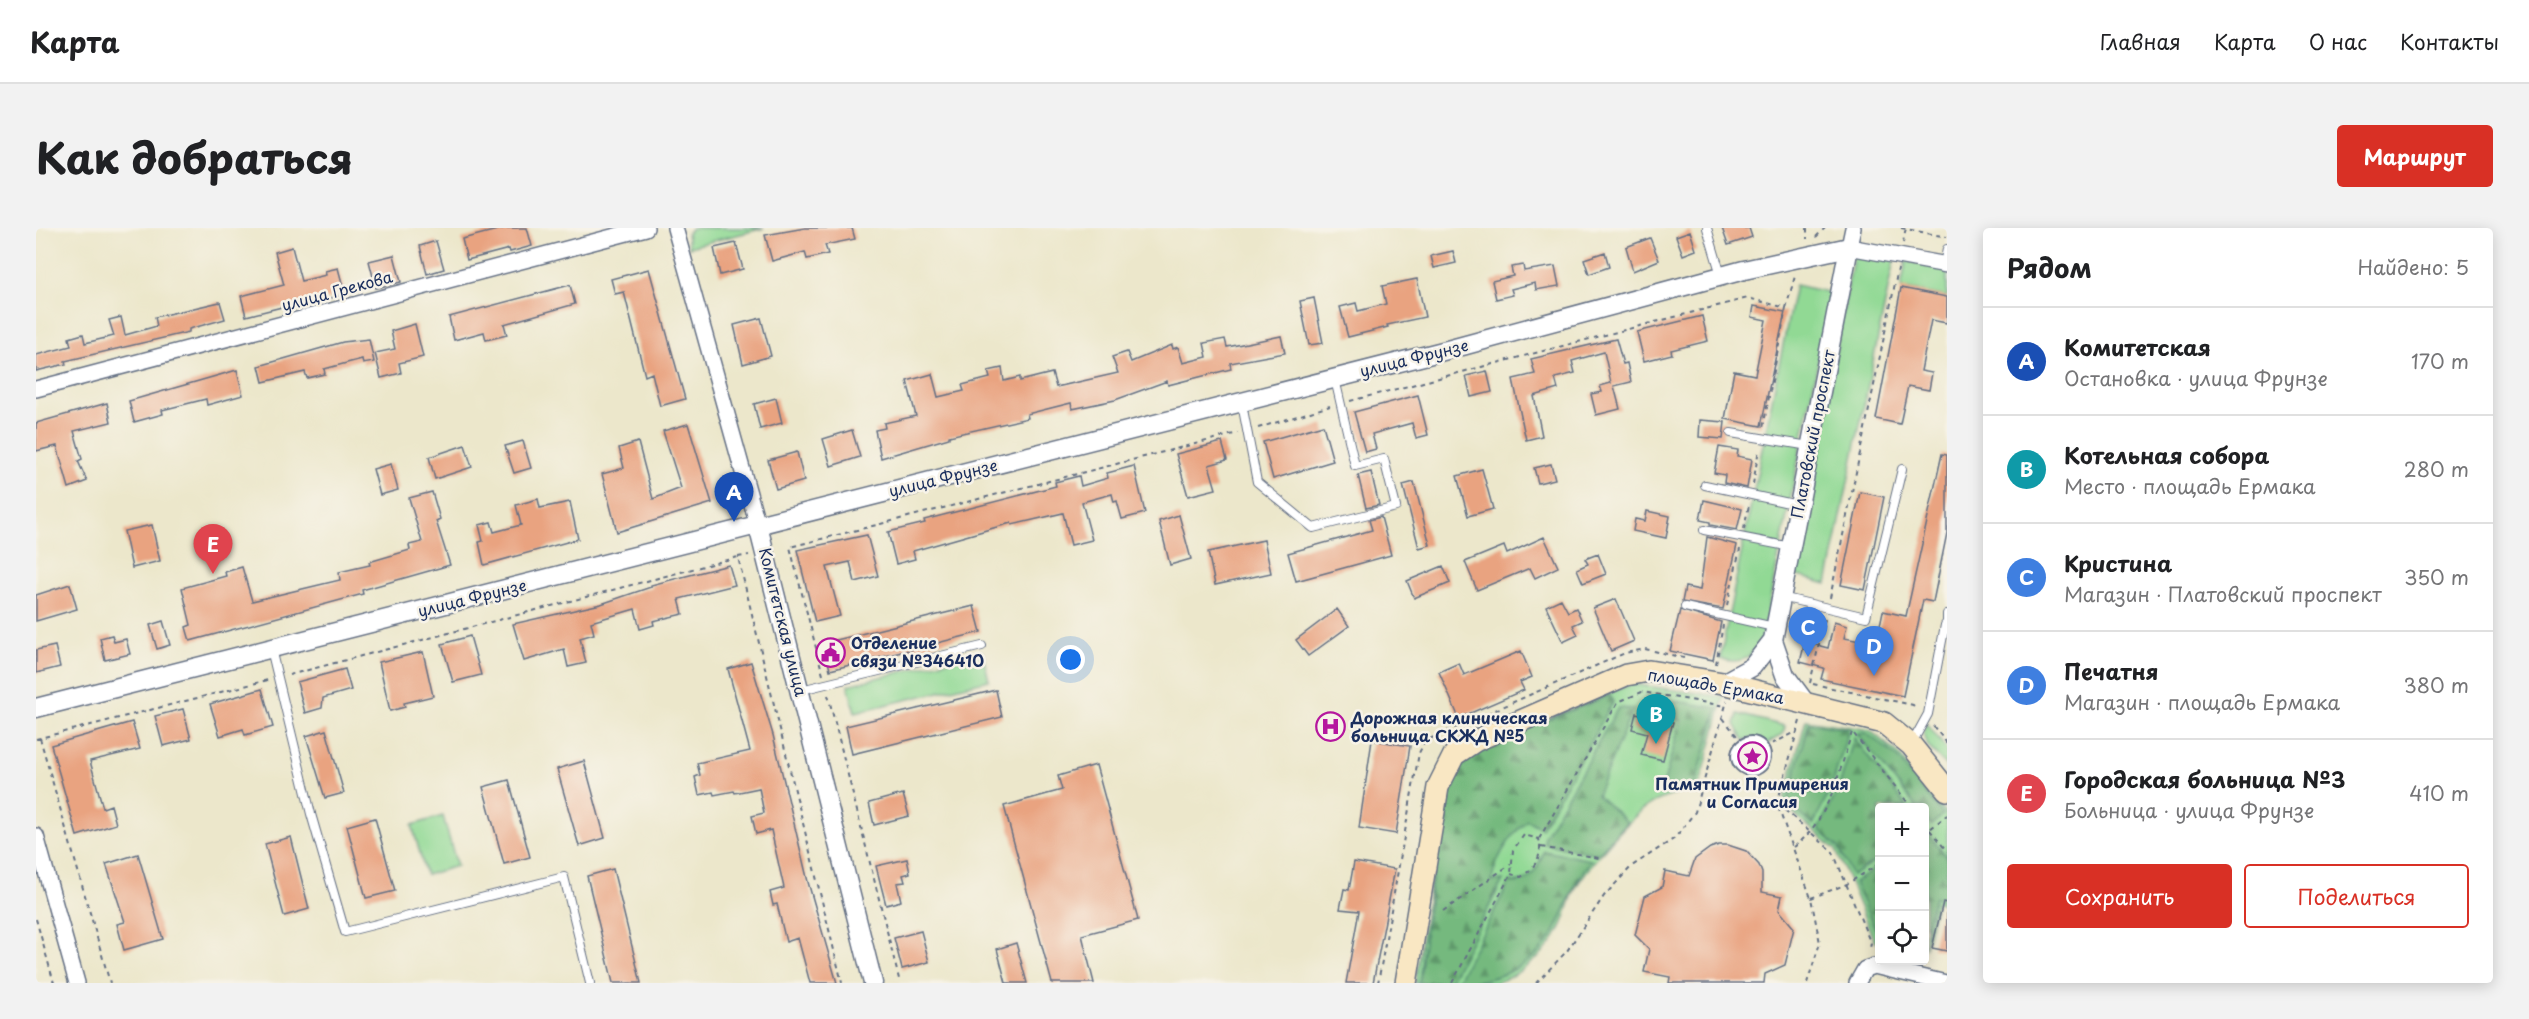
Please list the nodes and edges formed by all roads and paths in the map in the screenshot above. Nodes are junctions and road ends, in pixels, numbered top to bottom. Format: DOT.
graph roads {
  1 [pos="646,228"];
  2 [pos="675,228"];
  3 [pos="1707,228"];
  4 [pos="1807,228"];
  5 [pos="1853,228"];
  6 [pos="1901,228"];
  7 [pos="1906,229"];
  8 [pos="1947,237"];
  9 [pos="1808,244"];
  10 [pos="1850,247"];
  11 [pos="1947,249"];
  12 [pos="1900,256"];
  13 [pos="1945,265"];
  14 [pos="1722,276"];
  15 [pos="1335,378"];
  16 [pos="36,389"];
  17 [pos="1242,402"];
  18 [pos="1341,403"];
  19 [pos="1247,431"];
  20 [pos="1731,433"];
  21 [pos="1761,438"];
  22 [pos="1811,447"];
  23 [pos="1902,469"];
  24 [pos="1705,485"];
  25 [pos="1751,495"];
  26 [pos="1799,505"];
  27 [pos="758,526"];
  28 [pos="1704,530"];
  29 [pos="1742,537"];
  30 [pos="1791,547"];
  31 [pos="1781,597"];
  32 [pos="1685,607"];
  33 [pos="1828,607"];
  34 [pos="1947,614"];
  35 [pos="1725,616"];
  36 [pos="1946,628"];
  37 [pos="1774,634"];
  38 [pos="982,646"];
  39 [pos="271,649"];
  40 [pos="1685,658"];
  41 [pos="278,677"];
  42 [pos="1722,681"];
  43 [pos="825,685"];
  44 [pos="801,690"];
  45 [pos="1805,702"];
  46 [pos="1725,706"];
  47 [pos="36,708"];
  48 [pos="1723,717"];
  49 [pos="1847,724"];
  50 [pos="1798,731"];
  51 [pos="1852,732"];
  52 [pos="38,738"];
  53 [pos="1743,744"];
  54 [pos="1911,745"];
  55 [pos="1764,748"];
  56 [pos="1947,790"];
  57 [pos="1909,803"];
  58 [pos="1778,804"];
  59 [pos="1947,816"];
  60 [pos="1930,830"];
  61 [pos="1811,832"];
  62 [pos="36,836"];
  63 [pos="1539,839"];
  64 [pos="1541,847"];
  65 [pos="1793,847"];
  66 [pos="1947,851"];
  67 [pos="1599,858"];
  68 [pos="1511,864"];
  69 [pos="1875,866"];
  70 [pos="1511,874"];
  71 [pos="1847,884"];
  72 [pos="1811,898"];
  73 [pos="1443,911"];
  74 [pos="36,919"];
  75 [pos="1865,969"];
  76 [pos="54,983"];
  77 [pos="77,983"];
  78 [pos="110,983"];
  79 [pos="590,983"];
  80 [pos="842,983"];
  81 [pos="873,983"];
  82 [pos="900,983"];
  83 [pos="1378,983"];
  84 [pos="1406,983"];
  85 [pos="1452,983"];
  86 [pos="1536,983"];
  87 [pos="1806,983"];
  88 [pos="1857,983"];
  89 [pos="1946,983"];
  1 -- 16 [label="street, улица Грекова"];
  2 -- 27 [label="street, Комитетская улица"];
  3 -- 14 [label="lane"];
  4 -- 9 [label="path"];
  5 -- 10 [label="street, Платовский проспект"];
  6 -- 7 [label="path"];
  7 -- 8 [label="path"];
  7 -- 12 [label="path"];
  10 -- 12 [label="street"];
  10 -- 14 [label="street, улица Фрунзе"];
  10 -- 22 [label="street, Платовский проспект"];
  11 -- 13 [label="lane"];
  12 -- 13 [label="street"];
  12 -- 33 [label="path"];
  14 -- 15 [label="street, улица Фрунзе"];
  15 -- 17 [label="street, улица Фрунзе"];
  15 -- 18 [label="lane"];
  17 -- 19 [label="lane"];
  17 -- 27 [label="street, улица Фрунзе"];
  18 -- 19 [label="path"];
  18 -- 19 [label="lane"];
  18 -- 21 [label="path"];
  19 -- 43 [label="path"];
  20 -- 21 [label="lane"];
  21 -- 22 [label="lane"];
  21 -- 25 [label="path"];
  22 -- 26 [label="street, Платовский проспект"];
  23 -- 33 [label="lane"];
  24 -- 25 [label="lane"];
  25 -- 26 [label="lane"];
  25 -- 29 [label="path"];
  26 -- 30 [label="street, Платовский проспект"];
  27 -- 39 [label="street, улица Фрунзе"];
  27 -- 44 [label="street, Комитетская улица"];
  28 -- 29 [label="lane"];
  29 -- 30 [label="lane"];
  29 -- 35 [label="path"];
  30 -- 31 [label="street, Платовский проспект"];
  31 -- 33 [label="lane"];
  31 -- 37 [label="street, Платовский проспект"];
  32 -- 35 [label="lane"];
  33 -- 45 [label="path"];
  34 -- 36 [label="lane"];
  35 -- 37 [label="lane"];
  35 -- 42 [label="path"];
  36 -- 54 [label="lane"];
  37 -- 42 [label="street, Платовский проспект"];
  37 -- 45 [label="street, Платовский проспект"];
  38 -- 43 [label="lane"];
  39 -- 41 [label="lane"];
  39 -- 47 [label="street, улица Фрунзе"];
  40 -- 83 [label="path"];
  41 -- 52 [label="path"];
  41 -- 79 [label="lane"];
  41 -- 80 [label="path"];
  42 -- 45 [label="main road, площадь Ермака"];
  42 -- 46 [label="path"];
  42 -- 84 [label="main road, площадь Ермака"];
  43 -- 44 [label="lane"];
  43 -- 82 [label="path"];
  44 -- 81 [label="street, Комитетская улица"];
  45 -- 50 [label="path"];
  45 -- 54 [label="main road, площадь Ермака"];
  46 -- 48 [label="path"];
  46 -- 63 [label="path"];
  48 -- 53 [label="path"];
  48 -- 86 [label="path"];
  49 -- 51 [label="path"];
  50 -- 55 [label="path"];
  50 -- 58 [label="path"];
  51 -- 57 [label="path"];
  51 -- 61 [label="path"];
  52 -- 78 [label="path"];
  53 -- 55 [label="street"];
  53 -- 55 [label="street"];
  54 -- 56 [label="main road, площадь Ермака"];
  58 -- 61 [label="path"];
  58 -- 65 [label="path"];
  59 -- 60 [label="path"];
  60 -- 66 [label="path"];
  61 -- 65 [label="path"];
  61 -- 71 [label="path"];
  62 -- 77 [label="street"];
  63 -- 64 [label="path"];
  63 -- 68 [label="path"];
  64 -- 67 [label="path"];
  64 -- 70 [label="path"];
  65 -- 72 [label="path"];
  68 -- 70 [label="path"];
  68 -- 73 [label="path"];
  69 -- 71 [label="path"];
  70 -- 85 [label="path"];
  71 -- 72 [label="path"];
  71 -- 75 [label="path"];
  72 -- 87 [label="path"];
  74 -- 76 [label="path"];
  75 -- 88 [label="street"];
  75 -- 89 [label="street"];
}
